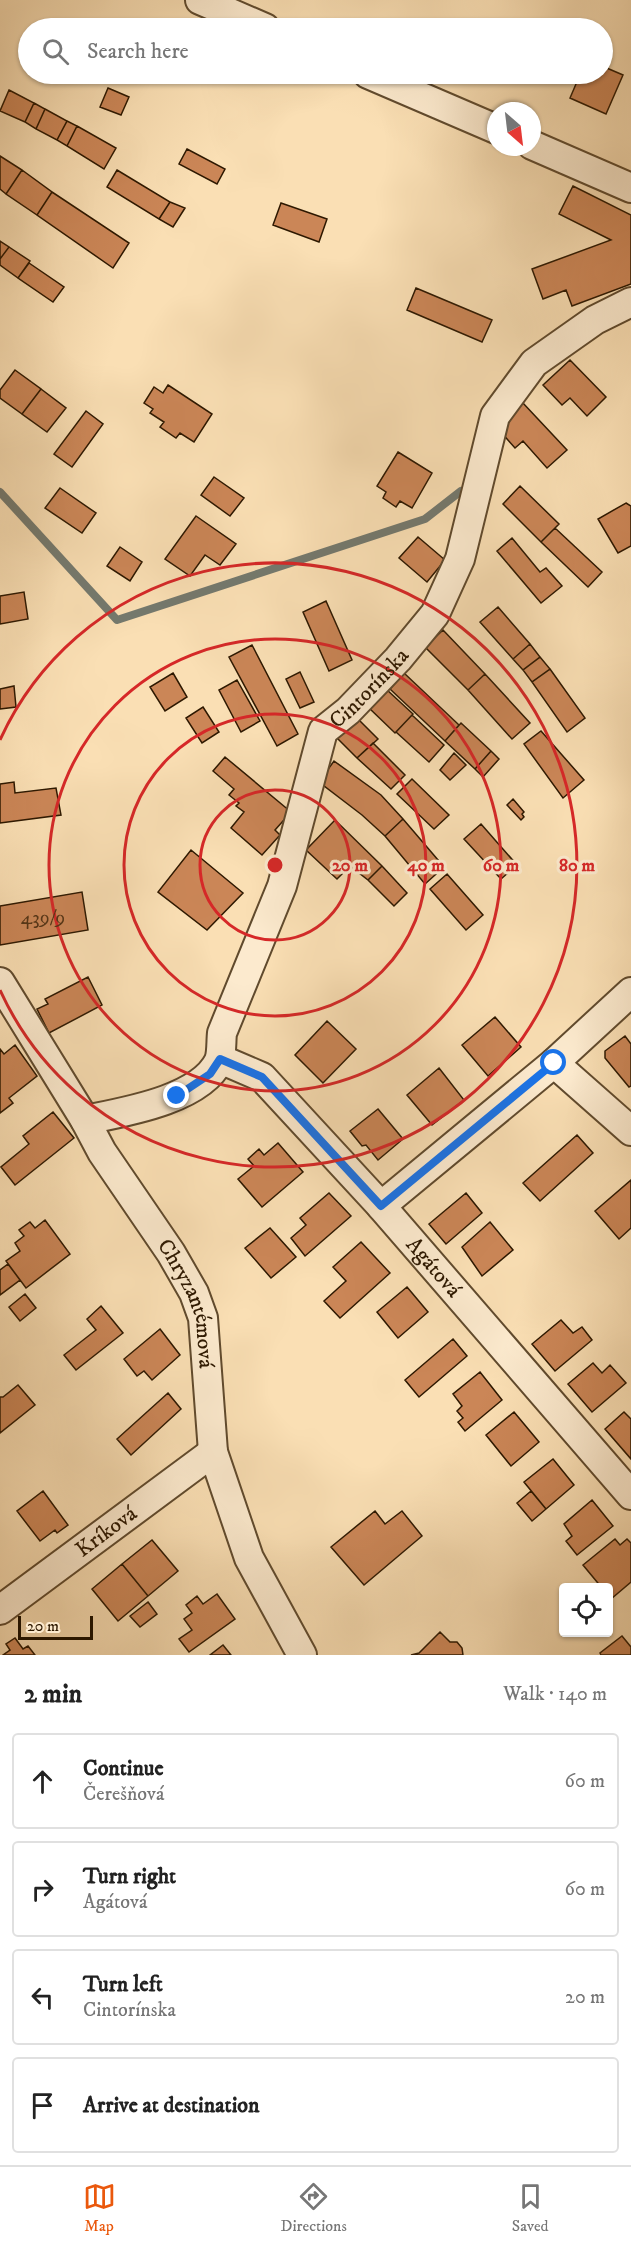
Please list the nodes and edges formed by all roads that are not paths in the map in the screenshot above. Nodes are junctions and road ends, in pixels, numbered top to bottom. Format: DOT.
graph roads {
  1 [pos="200,0"];
  2 [pos="242,18"];
  3 [pos="391,84"];
  4 [pos="487,125"];
  5 [pos="541,149"];
  6 [pos="631,188"];
  7 [pos="631,302"];
  8 [pos="0,982"];
  9 [pos="631,992"];
  10 [pos="220,1059"];
  11 [pos="554,1063"];
  12 [pos="85,1120"];
  13 [pos="631,1131"];
  14 [pos="381,1206"];
  15 [pos="213,1452"];
  16 [pos="631,1495"];
  17 [pos="0,1610"];
  18 [pos="302,1655"];
  1 -- 2 [label="street"];
  3 -- 4 [label="street"];
  5 -- 6 [label="street"];
  7 -- 10 [label="street, Cintorínska"];
  8 -- 12 [label="street, Chryzantémová"];
  9 -- 11 [label="street"];
  10 -- 12 [label="street"];
  10 -- 14 [label="street, Agátová"];
  11 -- 13 [label="street"];
  11 -- 14 [label="street"];
  12 -- 15 [label="street, Chryzantémová"];
  14 -- 16 [label="street, Agátová"];
  15 -- 17 [label="street, Kríková"];
  15 -- 18 [label="street, Chryzantémová"];
}
